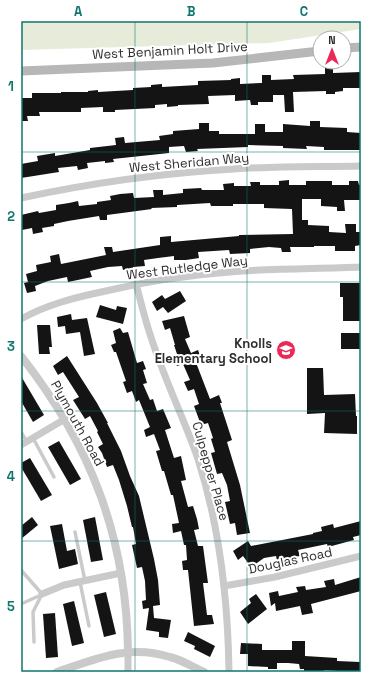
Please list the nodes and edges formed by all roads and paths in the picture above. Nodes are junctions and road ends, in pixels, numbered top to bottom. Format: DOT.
graph roads {
  1 [pos="312,51"];
  2 [pos="21,71"];
  3 [pos="361,166"];
  4 [pos="21,198"];
  5 [pos="361,267"];
  6 [pos="136,284"];
  7 [pos="21,319"];
  8 [pos="21,356"];
  9 [pos="65,420"];
  10 [pos="21,432"];
  11 [pos="27,442"];
  12 [pos="54,477"];
  13 [pos="75,532"];
  14 [pos="361,556"];
  15 [pos="21,570"];
  16 [pos="121,573"];
  17 [pos="83,581"];
  18 [pos="224,586"];
  19 [pos="42,594"];
  20 [pos="21,604"];
  21 [pos="89,626"];
  22 [pos="34,642"];
  23 [pos="128,653"];
  24 [pos="57,672"];
  25 [pos="128,672"];
  26 [pos="204,672"];
  27 [pos="229,672"];
  1 -- 2 [label="main road, West Benjamin Holt Drive"];
  3 -- 4 [label="street, West Sheridan Way"];
  5 -- 6 [label="street, West Rutledge Way"];
  6 -- 7 [label="street, West Rutledge Way"];
  6 -- 18 [label="street, Culpepper Place"];
  8 -- 9 [label="street, Plymouth Road"];
  9 -- 11 [label="street"];
  9 -- 16 [label="street, Plymouth Road"];
  10 -- 11 [label="lane"];
  11 -- 12 [label="lane"];
  13 -- 17 [label="lane"];
  14 -- 18 [label="street, Douglas Road"];
  15 -- 19 [label="lane"];
  16 -- 17 [label="street"];
  16 -- 23 [label="street, Plymouth Road"];
  17 -- 19 [label="street"];
  17 -- 21 [label="lane"];
  18 -- 27 [label="street, Culpepper Place"];
  19 -- 20 [label="lane"];
  19 -- 22 [label="lane"];
  23 -- 24 [label="street"];
  23 -- 25 [label="street, Plymouth Road"];
  23 -- 26 [label="street"];
}
